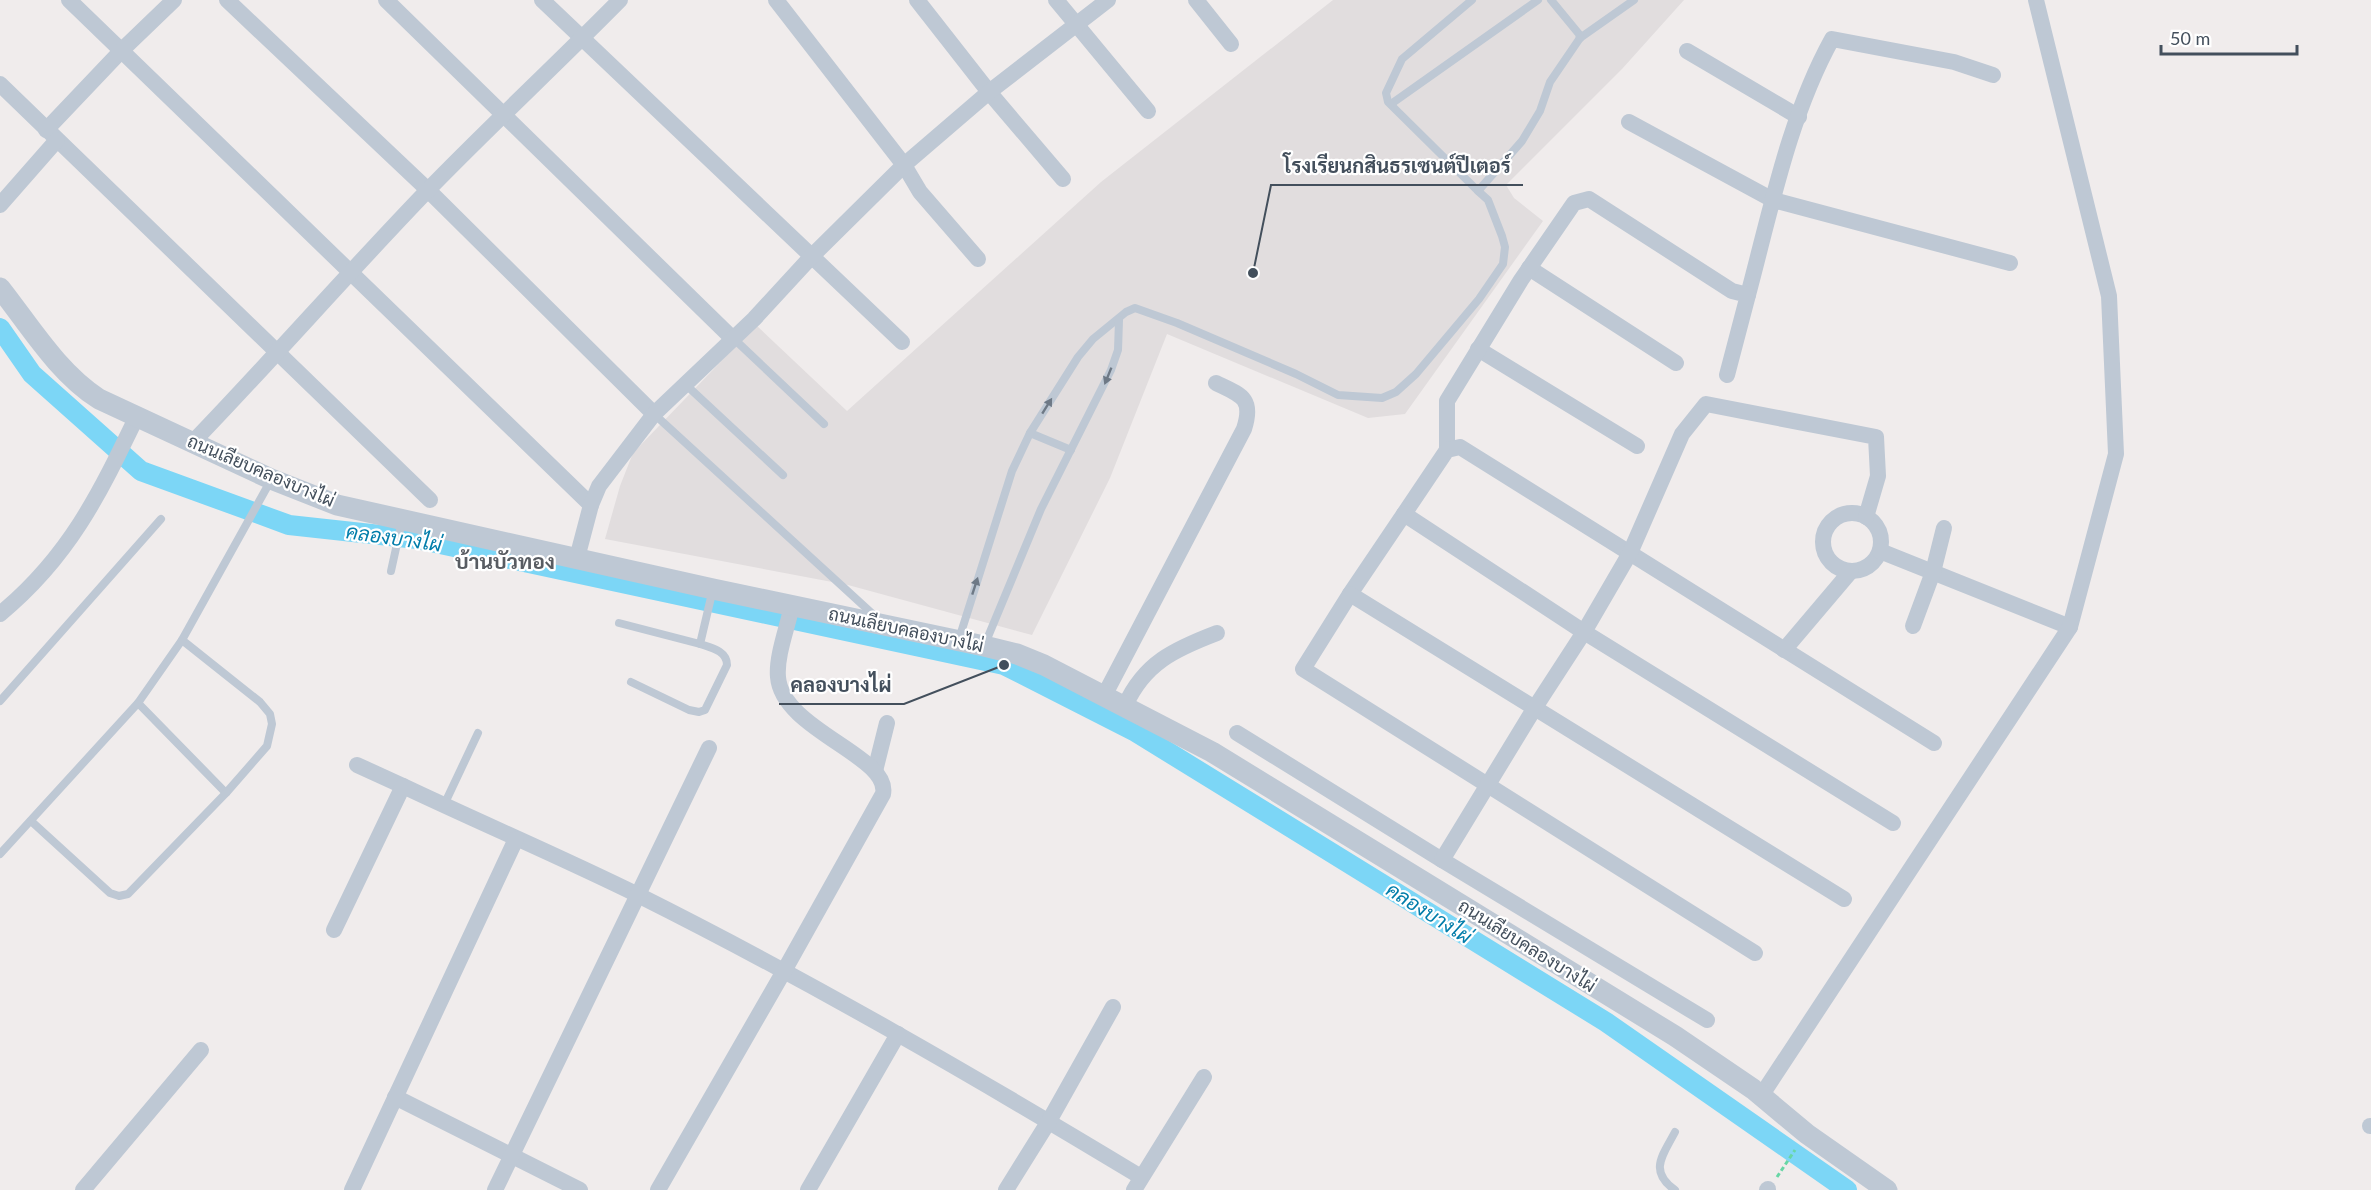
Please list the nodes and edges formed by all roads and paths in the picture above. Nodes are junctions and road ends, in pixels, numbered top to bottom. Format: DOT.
graph roads {
  1 [pos="69,0"];
  2 [pos="174,0"];
  3 [pos="227,0"];
  4 [pos="386,0"];
  5 [pos="542,0"];
  6 [pos="620,0"];
  7 [pos="776,0"];
  8 [pos="917,0"];
  9 [pos="1056,0"];
  10 [pos="1108,0"];
  11 [pos="1196,0"];
  12 [pos="1473,0"];
  13 [pos="1538,0"];
  14 [pos="1551,0"];
  15 [pos="1634,0"];
  16 [pos="2036,0"];
  17 [pos="1075,25"];
  18 [pos="582,38"];
  19 [pos="1580,38"];
  20 [pos="1231,44"];
  21 [pos="122,50"];
  22 [pos="1687,51"];
  23 [pos="1993,75"];
  24 [pos="0,84"];
  25 [pos="989,92"];
  26 [pos="1391,104"];
  27 [pos="1148,111"];
  28 [pos="505,114"];
  29 [pos="1799,117"];
  30 [pos="1629,122"];
  31 [pos="52,135"];
  32 [pos="904,165"];
  33 [pos="1063,178"];
  34 [pos="428,190"];
  35 [pos="1478,191"];
  36 [pos="1773,200"];
  37 [pos="0,205"];
  38 [pos="811,257"];
  39 [pos="978,259"];
  40 [pos="2010,262"];
  41 [pos="1529,268"];
  42 [pos="350,271"];
  43 [pos="0,288"];
  44 [pos="1748,295"];
  45 [pos="1119,320"];
  46 [pos="732,338"];
  47 [pos="903,342"];
  48 [pos="1478,349"];
  49 [pos="279,352"];
  50 [pos="1676,363"];
  51 [pos="1728,375"];
  52 [pos="1216,383"];
  53 [pos="685,384"];
  54 [pos="654,414"];
  55 [pos="137,416"];
  56 [pos="824,424"];
  57 [pos="1030,433"];
  58 [pos="194,442"];
  59 [pos="1637,446"];
  60 [pos="1071,450"];
  61 [pos="1447,450"];
  62 [pos="783,475"];
  63 [pos="271,479"];
  64 [pos="430,500"];
  65 [pos="591,506"];
  66 [pos="1404,514"];
  67 [pos="1866,517"];
  68 [pos="161,519"];
  69 [pos="401,525"];
  70 [pos="1944,528"];
  71 [pos="1880,551"];
  72 [pos="1630,554"];
  73 [pos="577,558"];
  74 [pos="391,570"];
  75 [pos="1851,571"];
  76 [pos="1933,572"];
  77 [pos="712,593"];
  78 [pos="1350,594"];
  79 [pos="791,610"];
  80 [pos="0,614"];
  81 [pos="620,622"];
  82 [pos="1913,626"];
  83 [pos="886,627"];
  84 [pos="2070,627"];
  85 [pos="1584,632"];
  86 [pos="1217,633"];
  87 [pos="182,640"];
  88 [pos="701,640"];
  89 [pos="958,642"];
  90 [pos="984,646"];
  91 [pos="1784,650"];
  92 [pos="631,682"];
  93 [pos="1104,696"];
  94 [pos="0,701"];
  95 [pos="138,703"];
  96 [pos="1125,706"];
  97 [pos="1534,708"];
  98 [pos="887,723"];
  99 [pos="478,733"];
  100 [pos="1237,733"];
  101 [pos="1935,743"];
  102 [pos="709,748"];
  103 [pos="357,765"];
  104 [pos="875,771"];
  105 [pos="1488,783"];
  106 [pos="403,786"];
  107 [pos="226,793"];
  108 [pos="444,805"];
  109 [pos="31,821"];
  110 [pos="1893,823"];
  111 [pos="516,839"];
  112 [pos="0,854"];
  113 [pos="1442,860"];
  114 [pos="637,895"];
  115 [pos="1844,899"];
  116 [pos="334,930"];
  117 [pos="1755,952"];
  118 [pos="784,971"];
  119 [pos="1113,1006"];
  120 [pos="1707,1020"];
  121 [pos="898,1034"];
  122 [pos="201,1050"];
  123 [pos="1204,1077"];
  124 [pos="1761,1096"];
  125 [pos="395,1097"];
  126 [pos="1049,1121"];
  127 [pos="1676,1132"];
  128 [pos="1799,1143"];
  129 [pos="512,1155"];
  130 [pos="1782,1170"];
  131 [pos="1137,1184"];
  132 [pos="83,1190"];
  133 [pos="352,1190"];
  134 [pos="495,1190"];
  135 [pos="580,1190"];
  136 [pos="658,1190"];
  137 [pos="808,1190"];
  138 [pos="1006,1190"];
  139 [pos="1675,1190"];
  140 [pos="1887,1190"];
  1 -- 21 [label="street"];
  2 -- 21 [label="street"];
  3 -- 34 [label="street"];
  4 -- 28 [label="street"];
  5 -- 18 [label="street"];
  6 -- 18 [label="street"];
  7 -- 32 [label="street"];
  8 -- 25 [label="street"];
  9 -- 17 [label="street"];
  10 -- 17 [label="street"];
  11 -- 20 [label="street"];
  12 -- 26 [label="lane"];
  13 -- 26 [label="lane"];
  14 -- 19 [label="lane"];
  15 -- 19 [label="lane"];
  16 -- 84 [label="street"];
  17 -- 25 [label="street"];
  17 -- 27 [label="street"];
  18 -- 28 [label="street"];
  18 -- 38 [label="street"];
  19 -- 35 [label="lane"];
  21 -- 31 [label="street"];
  21 -- 42 [label="street"];
  22 -- 29 [label="street"];
  23 -- 29 [label="street"];
  24 -- 31 [label="street"];
  25 -- 32 [label="street"];
  25 -- 33 [label="street"];
  26 -- 35 [label="lane"];
  28 -- 34 [label="street"];
  28 -- 46 [label="street"];
  29 -- 36 [label="street"];
  30 -- 36 [label="street"];
  31 -- 37 [label="street"];
  31 -- 49 [label="street"];
  32 -- 38 [label="street"];
  32 -- 39 [label="street"];
  34 -- 42 [label="street"];
  34 -- 54 [label="street"];
  35 -- 45 [label="lane"];
  36 -- 40 [label="street"];
  36 -- 44 [label="street"];
  38 -- 46 [label="street"];
  38 -- 47 [label="street"];
  41 -- 44 [label="street"];
  41 -- 48 [label="street"];
  41 -- 50 [label="street"];
  42 -- 49 [label="street"];
  42 -- 65 [label="street"];
  43 -- 55 [label="street, ถนนเลียบคลองบางไผ่"];
  44 -- 51 [label="street"];
  57 -- 45 [label="lane, one-way"];
  45 -- 60 [label="lane, one-way"];
  46 -- 53 [label="street"];
  46 -- 56 [label="lane"];
  48 -- 59 [label="street"];
  48 -- 61 [label="street"];
  49 -- 58 [label="street"];
  49 -- 64 [label="street"];
  52 -- 93 [label="street"];
  53 -- 54 [label="street"];
  53 -- 62 [label="lane"];
  54 -- 65 [label="street"];
  54 -- 83 [label="lane"];
  55 -- 58 [label="street, ถนนเลียบคลองบางไผ่"];
  55 -- 80 [label="street"];
  57 -- 60 [label="lane"];
  89 -- 57 [label="lane, one-way"];
  58 -- 63 [label="street, ถนนเลียบคลองบางไผ่"];
  60 -- 90 [label="lane"];
  61 -- 66 [label="street"];
  61 -- 72 [label="street"];
  63 -- 69 [label="street, ถนนเลียบคลองบางไผ่"];
  63 -- 87 [label="lane"];
  65 -- 73 [label="street"];
  66 -- 78 [label="street"];
  66 -- 85 [label="street"];
  67 -- 71 [label="street"];
  67 -- 72 [label="street"];
  67 -- 75 [label="street"];
  68 -- 94 [label="lane"];
  69 -- 73 [label="street, ถนนเลียบคลองบางไผ่"];
  69 -- 74 [label="lane"];
  70 -- 76 [label="street"];
  71 -- 75 [label="street"];
  71 -- 76 [label="street"];
  72 -- 85 [label="street"];
  72 -- 91 [label="street"];
  73 -- 77 [label="street, ถนนเลียบคลองบางไผ่"];
  75 -- 91 [label="street"];
  76 -- 82 [label="street"];
  76 -- 84 [label="street"];
  77 -- 79 [label="street, ถนนเลียบคลองบางไผ่"];
  77 -- 88 [label="lane"];
  78 -- 97 [label="street"];
  78 -- 105 [label="street"];
  79 -- 83 [label="street, ถนนเลียบคลองบางไผ่"];
  79 -- 104 [label="street"];
  81 -- 88 [label="lane"];
  83 -- 89 [label="street, ถนนเลียบคลองบางไผ่"];
  84 -- 124 [label="street"];
  85 -- 97 [label="street"];
  85 -- 110 [label="street"];
  86 -- 96 [label="street"];
  87 -- 95 [label="lane"];
  87 -- 107 [label="lane"];
  88 -- 92 [label="lane"];
  89 -- 90 [label="street, ถนนเลียบคลองบางไผ่"];
  90 -- 93 [label="street, ถนนเลียบคลองบางไผ่"];
  91 -- 101 [label="street"];
  93 -- 96 [label="street, ถนนเลียบคลองบางไผ่"];
  95 -- 107 [label="lane"];
  95 -- 109 [label="lane"];
  96 -- 124 [label="street, ถนนเลียบคลองบางไผ่"];
  97 -- 105 [label="street"];
  97 -- 115 [label="street"];
  98 -- 104 [label="street"];
  99 -- 108 [label="lane"];
  100 -- 113 [label="street"];
  102 -- 114 [label="street"];
  103 -- 106 [label="street"];
  104 -- 118 [label="street"];
  105 -- 113 [label="street"];
  105 -- 117 [label="street"];
  106 -- 108 [label="street"];
  106 -- 116 [label="street"];
  107 -- 109 [label="lane"];
  108 -- 111 [label="street"];
  109 -- 112 [label="lane"];
  111 -- 114 [label="street"];
  111 -- 125 [label="street"];
  113 -- 120 [label="street"];
  114 -- 118 [label="street"];
  114 -- 129 [label="street"];
  118 -- 121 [label="street"];
  118 -- 136 [label="street"];
  119 -- 126 [label="street"];
  121 -- 126 [label="street"];
  121 -- 137 [label="street"];
  122 -- 132 [label="street"];
  123 -- 131 [label="street"];
  124 -- 140 [label="street, ถนนเลียบคลองบางไผ่"];
  125 -- 129 [label="street"];
  125 -- 133 [label="street"];
  126 -- 131 [label="street"];
  126 -- 138 [label="street"];
  127 -- 139 [label="lane"];
  128 -- 130 [label="path"];
  129 -- 134 [label="street"];
  129 -- 135 [label="street"];
}
